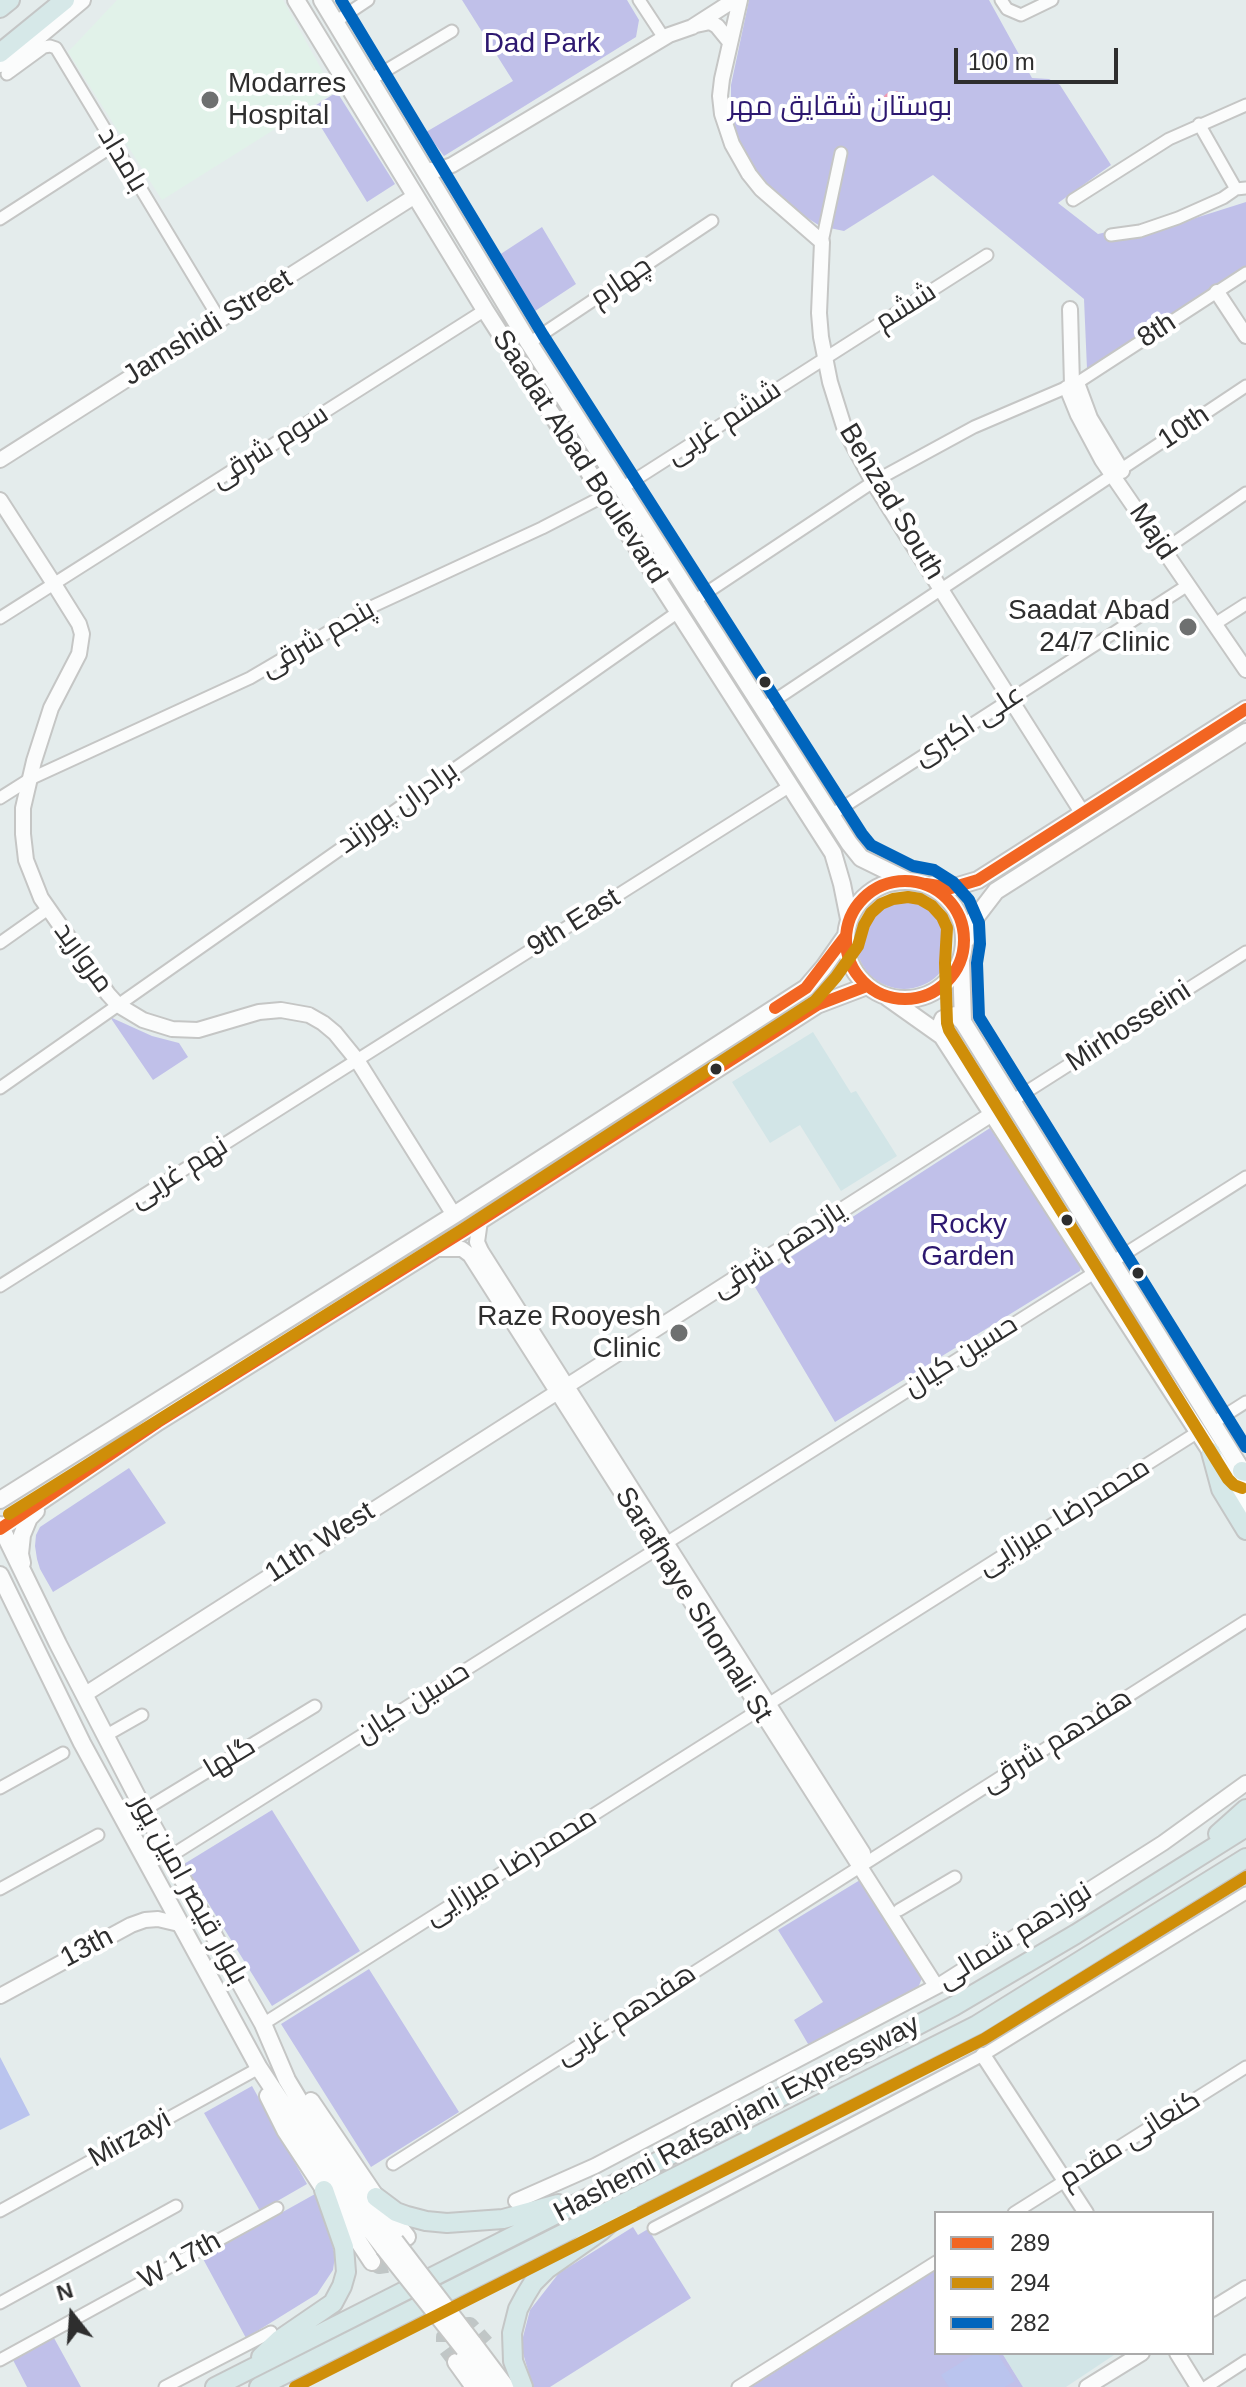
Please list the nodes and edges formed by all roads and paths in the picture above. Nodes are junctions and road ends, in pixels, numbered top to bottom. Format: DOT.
graph roads {
  1 [pos="10,0"];
  2 [pos="65,0"];
  3 [pos="82,0"];
  4 [pos="296,0"];
  5 [pos="322,0"];
  6 [pos="368,0"];
  7 [pos="639,0"];
  8 [pos="717,0"];
  9 [pos="734,0"];
  10 [pos="740,0"];
  11 [pos="1001,0"];
  12 [pos="1052,0"];
  13 [pos="0,8"];
  14 [pos="335,22"];
  15 [pos="692,27"];
  16 [pos="452,31"];
  17 [pos="666,36"];
  18 [pos="730,42"];
  19 [pos="0,53"];
  20 [pos="4,69"];
  21 [pos="370,80"];
  22 [pos="1246,105"];
  23 [pos="1199,124"];
  24 [pos="113,146"];
  25 [pos="841,153"];
  26 [pos="452,165"];
  27 [pos="424,170"];
  28 [pos="436,188"];
  29 [pos="1241,188"];
  30 [pos="415,196"];
  31 [pos="1073,200"];
  32 [pos="0,219"];
  33 [pos="712,221"];
  34 [pos="1111,235"];
  35 [pos="822,242"];
  36 [pos="987,255"];
  37 [pos="1246,273"];
  38 [pos="1217,292"];
  39 [pos="1070,309"];
  40 [pos="485,310"];
  41 [pos="220,320"];
  42 [pos="1246,336"];
  43 [pos="529,343"];
  44 [pos="825,358"];
  45 [pos="1072,385"];
  46 [pos="1246,386"];
  47 [pos="0,460"];
  48 [pos="1117,473"];
  49 [pos="873,482"];
  50 [pos="622,488"];
  51 [pos="1246,493"];
  52 [pos="604,496"];
  53 [pos="0,500"];
  54 [pos="1167,547"];
  55 [pos="1192,583"];
  56 [pos="54,584"];
  57 [pos="942,589"];
  58 [pos="694,601"];
  59 [pos="1246,604"];
  60 [pos="678,612"];
  61 [pos="0,618"];
  62 [pos="1218,622"];
  63 [pos="715,632"];
  64 [pos="696,641"];
  65 [pos="1246,658"];
  66 [pos="1246,670"];
  67 [pos="1012,699"];
  68 [pos="763,708"];
  69 [pos="1246,709"];
  70 [pos="1246,732"];
  71 [pos="30,779"];
  72 [pos="790,786"];
  73 [pos="0,798"];
  74 [pos="1083,814"];
  75 [pos="831,815"];
  76 [pos="908,881"];
  77 [pos="926,884"];
  78 [pos="48,909"];
  79 [pos="849,919"];
  80 [pos="845,937"];
  81 [pos="0,943"];
  82 [pos="964,943"];
  83 [pos="1246,952"];
  84 [pos="961,962"];
  85 [pos="867,986"];
  86 [pos="887,997"];
  87 [pos="118,1005"];
  88 [pos="963,1022"];
  89 [pos="942,1036"];
  90 [pos="357,1060"];
  91 [pos="0,1088"];
  92 [pos="1012,1101"];
  93 [pos="992,1114"];
  94 [pos="1246,1177"];
  95 [pos="454,1215"];
  96 [pos="480,1221"];
  97 [pos="435,1249"];
  98 [pos="1112,1262"];
  99 [pos="1094,1273"];
  100 [pos="0,1286"];
  101 [pos="562,1389"];
  102 [pos="1246,1402"];
  103 [pos="1213,1423"];
  104 [pos="1198,1432"];
  105 [pos="85,1448"];
  106 [pos="1211,1452"];
  107 [pos="95,1464"];
  108 [pos="1245,1473"];
  109 [pos="34,1480"];
  110 [pos="0,1486"];
  111 [pos="48,1497"];
  112 [pos="0,1500"];
  113 [pos="1246,1506"];
  114 [pos="1,1528"];
  115 [pos="1246,1530"];
  116 [pos="662,1546"];
  117 [pos="0,1575"];
  118 [pos="26,1580"];
  119 [pos="5,1593"];
  120 [pos="1246,1621"];
  121 [pos="58,1644"];
  122 [pos="37,1653"];
  123 [pos="84,1695"];
  124 [pos="315,1706"];
  125 [pos="764,1707"];
  126 [pos="142,1715"];
  127 [pos="105,1736"];
  128 [pos="63,1753"];
  129 [pos="1246,1783"];
  130 [pos="0,1788"];
  131 [pos="1246,1809"];
  132 [pos="144,1810"];
  133 [pos="1246,1827"];
  134 [pos="98,1835"];
  135 [pos="169,1857"];
  136 [pos="1246,1861"];
  137 [pos="864,1864"];
  138 [pos="1184,1865"];
  139 [pos="955,1877"];
  140 [pos="0,1889"];
  141 [pos="1246,1893"];
  142 [pos="899,1910"];
  143 [pos="179,1924"];
  144 [pos="940,1984"];
  145 [pos="0,1996"];
  146 [pos="263,2024"];
  147 [pos="276,2053"];
  148 [pos="983,2055"];
  149 [pos="1246,2067"];
  150 [pos="259,2068"];
  151 [pos="393,2164"];
  152 [pos="1065,2181"];
  153 [pos="324,2190"];
  154 [pos="646,2190"];
  155 [pos="592,2196"];
  156 [pos="376,2197"];
  157 [pos="516,2201"];
  158 [pos="176,2206"];
  159 [pos="277,2208"];
  160 [pos="0,2211"];
  161 [pos="1017,2211"];
  162 [pos="1085,2211"];
  163 [pos="654,2228"];
  164 [pos="395,2242"];
  165 [pos="372,2262"];
  166 [pos="934,2263"];
  167 [pos="1246,2288"];
  168 [pos="0,2303"];
  169 [pos="1214,2308"];
  170 [pos="271,2332"];
  171 [pos="470,2350"];
  172 [pos="1139,2355"];
  173 [pos="1178,2355"];
  174 [pos="0,2360"];
  175 [pos="1246,2361"];
  176 [pos="247,2371"];
  177 [pos="165,2387"];
  178 [pos="215,2387"];
  179 [pos="259,2387"];
  180 [pos="474,2387"];
  181 [pos="492,2387"];
  182 [pos="506,2387"];
  183 [pos="520,2387"];
  184 [pos="738,2387"];
  185 [pos="1087,2387"];
  186 [pos="1198,2387"];
  187 [pos="1206,2387"];
  1 -- 13 [label="highway"];
  2 -- 19 [label="highway"];
  3 -- 20 [label="main road"];
  4 -- 30 [label="main road, Saadat Abad Boulevard"];
  5 -- 14 [label="main road, Saadat Abad Boulevard"];
  6 -- 14 [label="street"];
  7 -- 17 [label="street"];
  8 -- 17 [label="street"];
  9 -- 15 [label="street"];
  10 -- 18 [label="street"];
  11 -- 12 [label="street"];
  14 -- 21 [label="main road, Saadat Abad Boulevard"];
  15 -- 17 [label="street"];
  15 -- 18 [label="street"];
  16 -- 21 [label="street"];
  17 -- 26 [label="street"];
  18 -- 35 [label="street"];
  20 -- 24 [label="street, بامداد"];
  21 -- 27 [label="main road, Saadat Abad Boulevard"];
  22 -- 23 [label="street"];
  23 -- 29 [label="street"];
  23 -- 31 [label="street"];
  24 -- 32 [label="street"];
  24 -- 41 [label="street, بامداد"];
  25 -- 35 [label="street"];
  26 -- 27 [label="street"];
  26 -- 28 [label="street"];
  27 -- 28 [label="main road, Saadat Abad Boulevard"];
  28 -- 43 [label="main road, Saadat Abad Boulevard"];
  29 -- 34 [label="street"];
  30 -- 40 [label="main road, Saadat Abad Boulevard"];
  30 -- 41 [label="street, Jamshidi Street"];
  33 -- 43 [label="street, چهارم"];
  35 -- 44 [label="street, Behzad South"];
  36 -- 44 [label="street, ششم"];
  37 -- 38 [label="street, 8th"];
  38 -- 42 [label="street"];
  38 -- 45 [label="street, 8th"];
  39 -- 45 [label="street, Majd"];
  40 -- 52 [label="main road, Saadat Abad Boulevard"];
  40 -- 56 [label="street, سوم شرقی"];
  41 -- 47 [label="street, Jamshidi Street"];
  43 -- 50 [label="main road, Saadat Abad Boulevard"];
  44 -- 49 [label="street, Behzad South"];
  44 -- 50 [label="street, ششم غربی"];
  45 -- 48 [label="street, Majd"];
  45 -- 49 [label="street, 8th"];
  46 -- 48 [label="street, 10th"];
  48 -- 54 [label="street, Majd"];
  48 -- 57 [label="street, 10th"];
  49 -- 57 [label="street, Behzad South"];
  49 -- 58 [label="street, 8th"];
  50 -- 58 [label="main road, Saadat Abad Boulevard"];
  51 -- 54 [label="street"];
  52 -- 60 [label="main road, Saadat Abad Boulevard"];
  52 -- 71 [label="street, پنجم شرقی"];
  53 -- 56 [label="street, مروارید"];
  54 -- 55 [label="street, Majd"];
  55 -- 62 [label="street, Majd"];
  55 -- 67 [label="street, علی اکبری"];
  56 -- 61 [label="street, سوم شرقی"];
  56 -- 71 [label="street, مروارید"];
  57 -- 67 [label="street, Behzad South"];
  57 -- 68 [label="street, 10th"];
  58 -- 63 [label="main road, Saadat Abad Boulevard"];
  59 -- 62 [label="street"];
  60 -- 64 [label="main road, Saadat Abad Boulevard"];
  60 -- 87 [label="street, برادران پورزند"];
  62 -- 65 [label="street, Majd"];
  62 -- 66 [label="street, Majd"];
  63 -- 64 [label="main road"];
  63 -- 68 [label="main road, Saadat Abad Boulevard"];
  64 -- 72 [label="main road, Saadat Abad Boulevard"];
  67 -- 74 [label="street, Behzad South"];
  67 -- 75 [label="street, علی اکبری"];
  68 -- 75 [label="main road, Saadat Abad Boulevard"];
  69 -- 74 [label="main road"];
  70 -- 82 [label="main road"];
  71 -- 73 [label="street, پنجم شرقی"];
  71 -- 78 [label="street, مروارید"];
  72 -- 79 [label="main road, Saadat Abad Boulevard"];
  72 -- 90 [label="street, 9th East"];
  74 -- 77 [label="main road"];
  75 -- 76 [label="main road, Saadat Abad Boulevard"];
  76 -- 77 [label="main road"];
  76 -- 79 [label="main road"];
  77 -- 82 [label="main road"];
  78 -- 81 [label="street"];
  78 -- 87 [label="street, مروارید"];
  79 -- 80 [label="main road"];
  80 -- 85 [label="main road"];
  80 -- 95 [label="main road"];
  82 -- 84 [label="main road"];
  83 -- 92 [label="street, Mirhosseini"];
  84 -- 86 [label="main road"];
  84 -- 88 [label="main road"];
  85 -- 86 [label="main road"];
  85 -- 96 [label="main road"];
  86 -- 89 [label="main road"];
  87 -- 90 [label="street, مروارید"];
  87 -- 91 [label="street, برادران پورزند"];
  88 -- 89 [label="main road"];
  88 -- 92 [label="main road"];
  89 -- 93 [label="main road"];
  90 -- 95 [label="street, مروارید"];
  90 -- 100 [label="street, نهم غربی"];
  92 -- 98 [label="main road"];
  93 -- 99 [label="main road"];
  93 -- 101 [label="street, یازدهم شرقی"];
  94 -- 98 [label="street"];
  95 -- 105 [label="main road"];
  96 -- 97 [label="main road"];
  96 -- 101 [label="street, Sarafhaye Shomali St"];
  97 -- 101 [label="street, Sarafhaye Shomali St"];
  97 -- 107 [label="main road"];
  98 -- 103 [label="main road"];
  99 -- 104 [label="main road"];
  99 -- 116 [label="street, حسین کیان"];
  101 -- 116 [label="street, Sarafhaye Shomali St"];
  101 -- 123 [label="street, 11th West"];
  102 -- 103 [label="street"];
  103 -- 108 [label="main road"];
  104 -- 106 [label="main road"];
  104 -- 125 [label="street, محمدرضا میرزایی"];
  105 -- 107 [label="main road"];
  105 -- 109 [label="main road"];
  106 -- 113 [label="main road"];
  106 -- 115 [label="highway"];
  107 -- 111 [label="main road"];
  109 -- 110 [label="main road"];
  109 -- 112 [label="main road"];
  111 -- 114 [label="main road"];
  111 -- 118 [label="main road"];
  114 -- 118 [label="main road, بلوار قیصر امین پور"];
  116 -- 125 [label="street, Sarafhaye Shomali St"];
  116 -- 135 [label="street, حسین کیان"];
  117 -- 119 [label="main road, بلوار قیصر امین پور"];
  118 -- 121 [label="main road, بلوار قیصر امین پور"];
  119 -- 122 [label="main road, بلوار قیصر امین پور"];
  120 -- 137 [label="street, هفدهم شرقی"];
  121 -- 122 [label="main road"];
  121 -- 123 [label="main road, بلوار قیصر امین پور"];
  122 -- 143 [label="main road, بلوار قیصر امین پور"];
  123 -- 127 [label="main road, بلوار قیصر امین پور"];
  124 -- 132 [label="street, گلها"];
  125 -- 137 [label="street, Sarafhaye Shomali St"];
  125 -- 146 [label="street, محمدرضا میرزایی"];
  126 -- 127 [label="street"];
  127 -- 132 [label="main road, بلوار قیصر امین پور"];
  128 -- 130 [label="street"];
  129 -- 144 [label="street, نوزدهم شمالی"];
  131 -- 138 [label="highway"];
  132 -- 135 [label="main road, بلوار قیصر امین پور"];
  133 -- 138 [label="highway, Hashemi Rafsanjani Expressway"];
  134 -- 140 [label="street"];
  135 -- 146 [label="main road, بلوار قیصر امین پور"];
  136 -- 154 [label="highway, Hashemi Rafsanjani Expressway"];
  137 -- 142 [label="street, Sarafhaye Shomali St"];
  137 -- 144 [label="street, Sarafhaye Shomali St"];
  137 -- 151 [label="street, هفدهم غربی"];
  138 -- 155 [label="highway, Hashemi Rafsanjani Expressway"];
  139 -- 142 [label="street"];
  141 -- 148 [label="street"];
  142 -- 144 [label="street, Sarafhaye Shomali St"];
  143 -- 145 [label="street, 13th"];
  143 -- 150 [label="main road, بلوار قیصر امین پور"];
  144 -- 157 [label="street, نوزدهم شمالی"];
  146 -- 147 [label="main road, بلوار قیصر امین پور"];
  147 -- 156 [label="main road"];
  147 -- 164 [label="main road, بلوار قیصر امین پور"];
  148 -- 152 [label="street"];
  148 -- 163 [label="street"];
  149 -- 152 [label="street, کنعانی مقدم"];
  150 -- 153 [label="main road"];
  150 -- 160 [label="street, Mirzayi"];
  150 -- 164 [label="main road, بلوار قیصر امین پور"];
  152 -- 161 [label="street, کنعانی مقدم"];
  152 -- 162 [label="street"];
  153 -- 165 [label="main road"];
  153 -- 176 [label="highway"];
  154 -- 179 [label="highway, Hashemi Rafsanjani Expressway"];
  154 -- 183 [label="highway"];
  155 -- 156 [label="highway"];
  155 -- 176 [label="highway, Hashemi Rafsanjani Expressway"];
  156 -- 164 [label="main road"];
  158 -- 168 [label="street"];
  159 -- 174 [label="street, W 17th"];
  164 -- 171 [label="main road, bridge"];
  166 -- 184 [label="street"];
  167 -- 169 [label="street"];
  170 -- 177 [label="street"];
  171 -- 180 [label="main road"];
  171 -- 181 [label="main road"];
  171 -- 182 [label="main road"];
  171 -- 183 [label="main road"];
  172 -- 185 [label="street"];
  173 -- 186 [label="street"];
  175 -- 187 [label="street"];
  176 -- 178 [label="highway, Hashemi Rafsanjani Expressway"];
}
